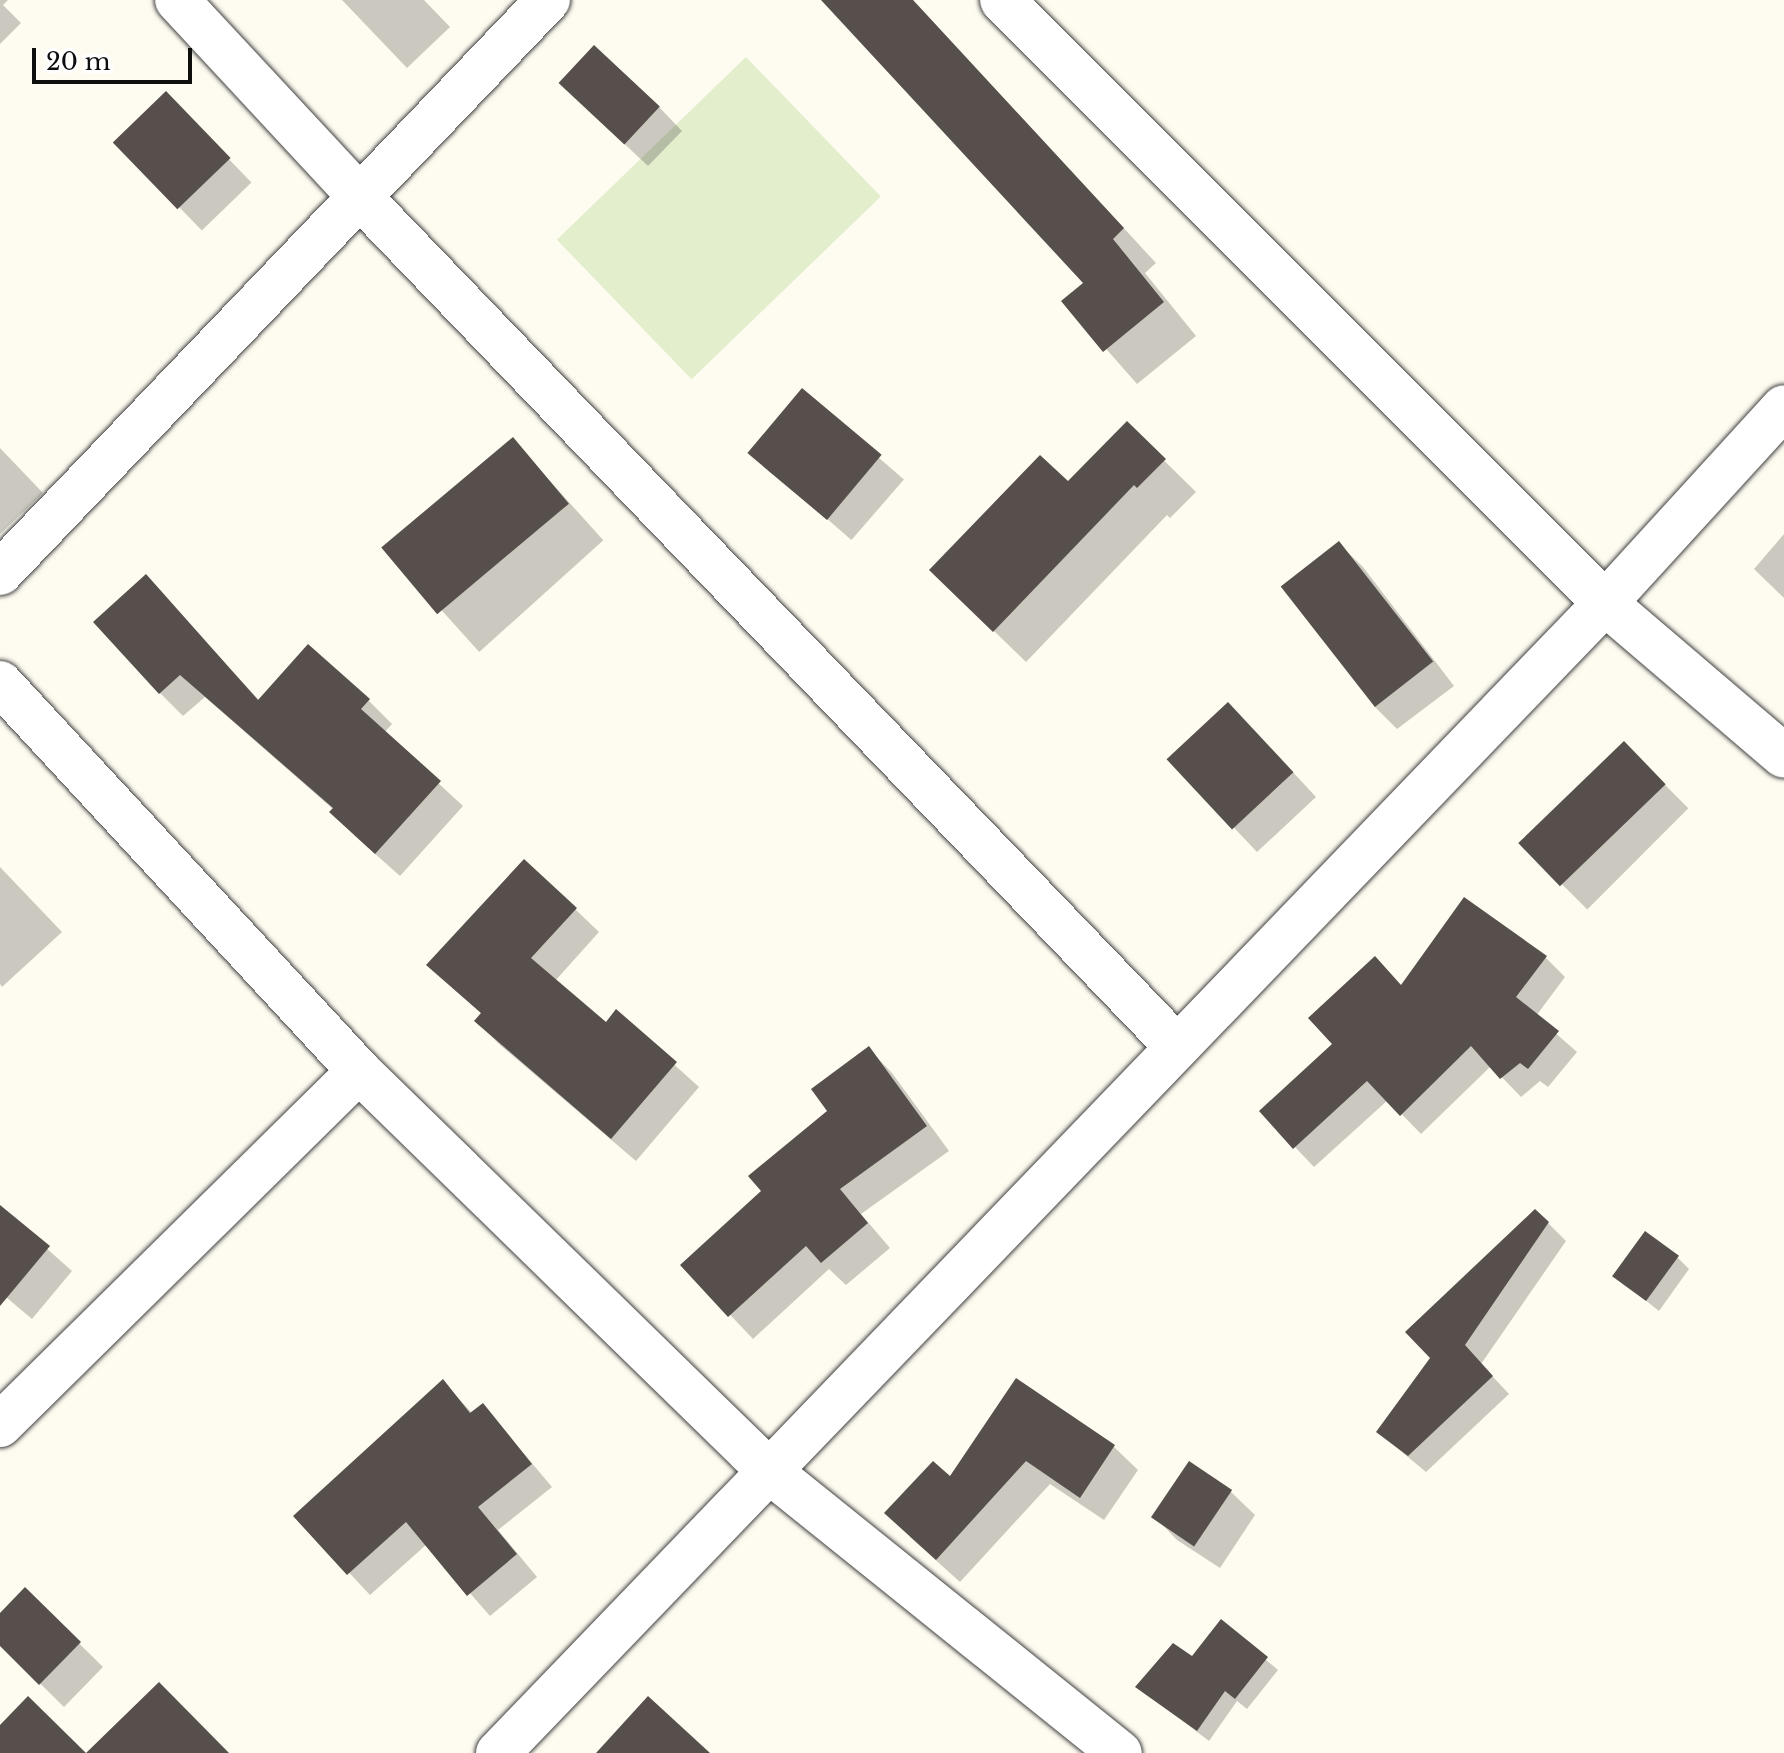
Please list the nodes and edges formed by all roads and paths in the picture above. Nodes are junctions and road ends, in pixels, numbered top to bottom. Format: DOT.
graph roads {
  1 [pos="177,0"];
  2 [pos="548,0"];
  3 [pos="1002,0"];
  4 [pos="360,197"];
  5 [pos="1784,407"];
  6 [pos="0,573"];
  7 [pos="1605,603"];
  8 [pos="0,683"];
  9 [pos="1784,756"];
  10 [pos="1177,1047"];
  11 [pos="359,1071"];
  12 [pos="0,1425"];
  13 [pos="769,1471"];
  14 [pos="498,1753"];
  15 [pos="1120,1753"];
  1 -- 4 [label="street"];
  2 -- 4 [label="street"];
  3 -- 7 [label="street"];
  4 -- 6 [label="street"];
  4 -- 10 [label="street"];
  5 -- 7 [label="street"];
  7 -- 9 [label="street"];
  7 -- 10 [label="street"];
  8 -- 11 [label="street"];
  10 -- 13 [label="street"];
  11 -- 12 [label="street"];
  11 -- 13 [label="street"];
  13 -- 14 [label="street"];
  13 -- 15 [label="street"];
}
